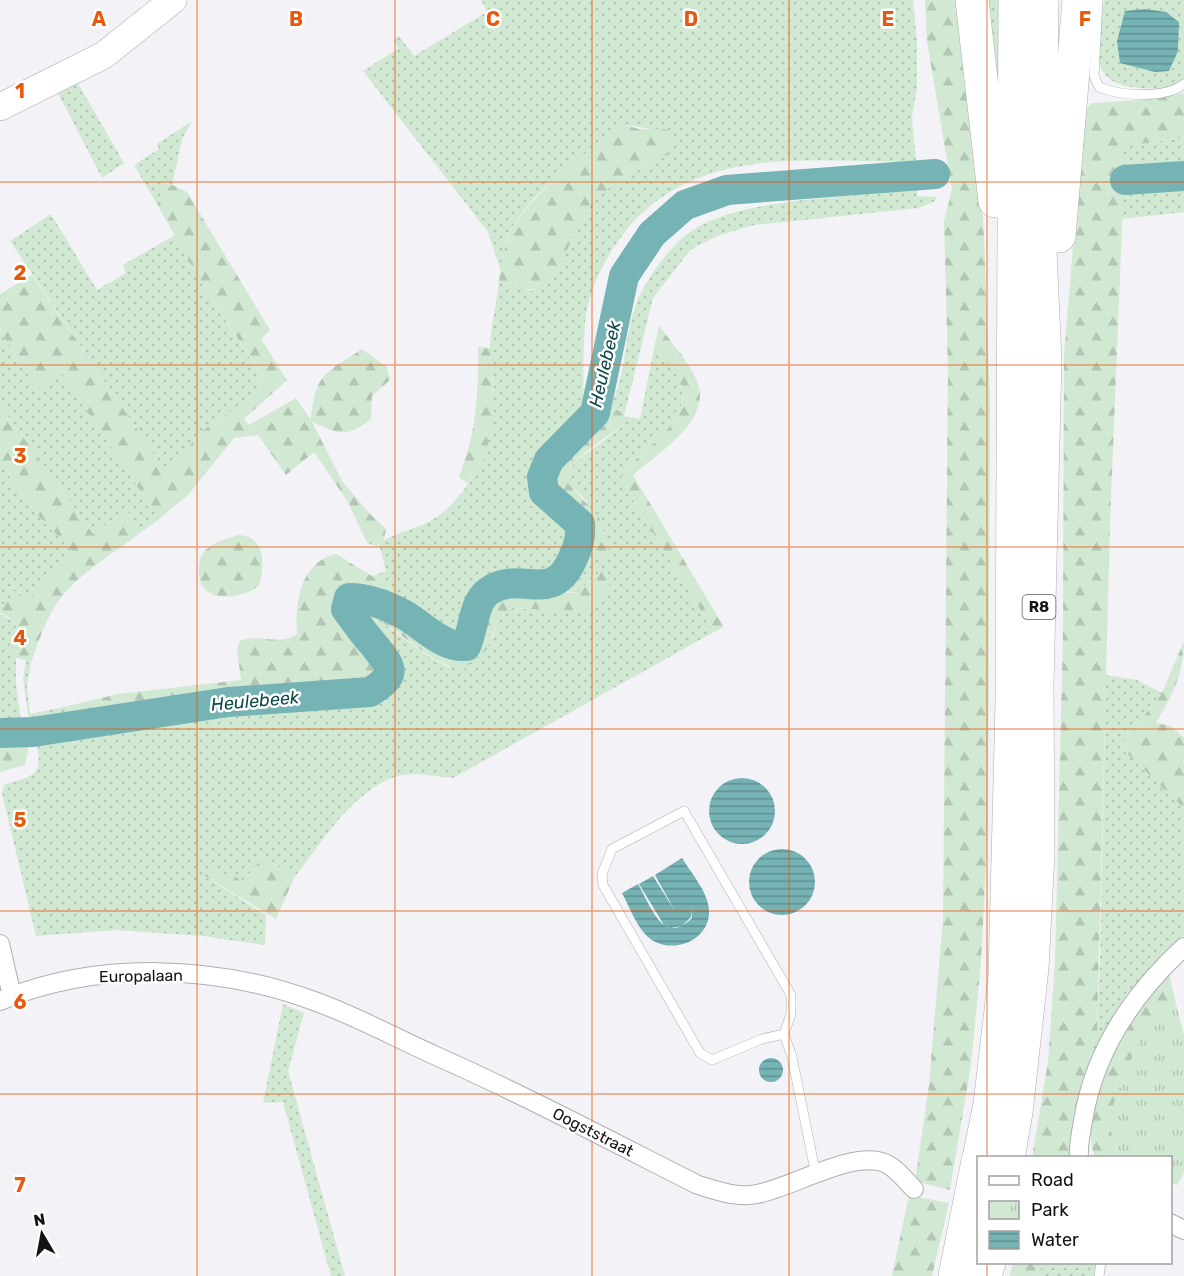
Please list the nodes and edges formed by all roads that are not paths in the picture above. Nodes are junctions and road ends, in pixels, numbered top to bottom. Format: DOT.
graph roads {
  1 [pos="173,0"];
  2 [pos="972,0"];
  3 [pos="1015,0"];
  4 [pos="1042,0"];
  5 [pos="1079,0"];
  6 [pos="1098,0"];
  7 [pos="1184,84"];
  8 [pos="1099,87"];
  9 [pos="1080,104"];
  10 [pos="0,107"];
  11 [pos="1012,357"];
  12 [pos="1045,360"];
  13 [pos="0,944"];
  14 [pos="1184,947"];
  15 [pos="272,988"];
  16 [pos="6,998"];
  17 [pos="784,1034"];
  18 [pos="980,1156"];
  19 [pos="1008,1156"];
  20 [pos="1079,1156"];
  21 [pos="977,1169"];
  22 [pos="816,1175"];
  23 [pos="914,1189"];
  24 [pos="955,1276"];
  1 -- 10 [label="street"];
  2 -- 11 [label="highway, R8"];
  3 -- 11 [label="highway, R8"];
  4 -- 12 [label="highway, R8"];
  5 -- 9 [label="highway, R8"];
  6 -- 8 [label="lane"];
  7 -- 8 [label="lane"];
  8 -- 9 [label="lane"];
  9 -- 12 [label="highway, R8"];
  11 -- 18 [label="highway, R8"];
  12 -- 19 [label="highway, R8"];
  13 -- 16 [label="street, Europalaan"];
  14 -- 20 [label="street"];
  15 -- 16 [label="street, Europalaan"];
  15 -- 22 [label="street, Oogststraat"];
  17 -- 17 [label="lane"];
  17 -- 22 [label="lane"];
  21 -- 24 [label="highway, R8"];
  22 -- 23 [label="street, Oogststraat"];
}
